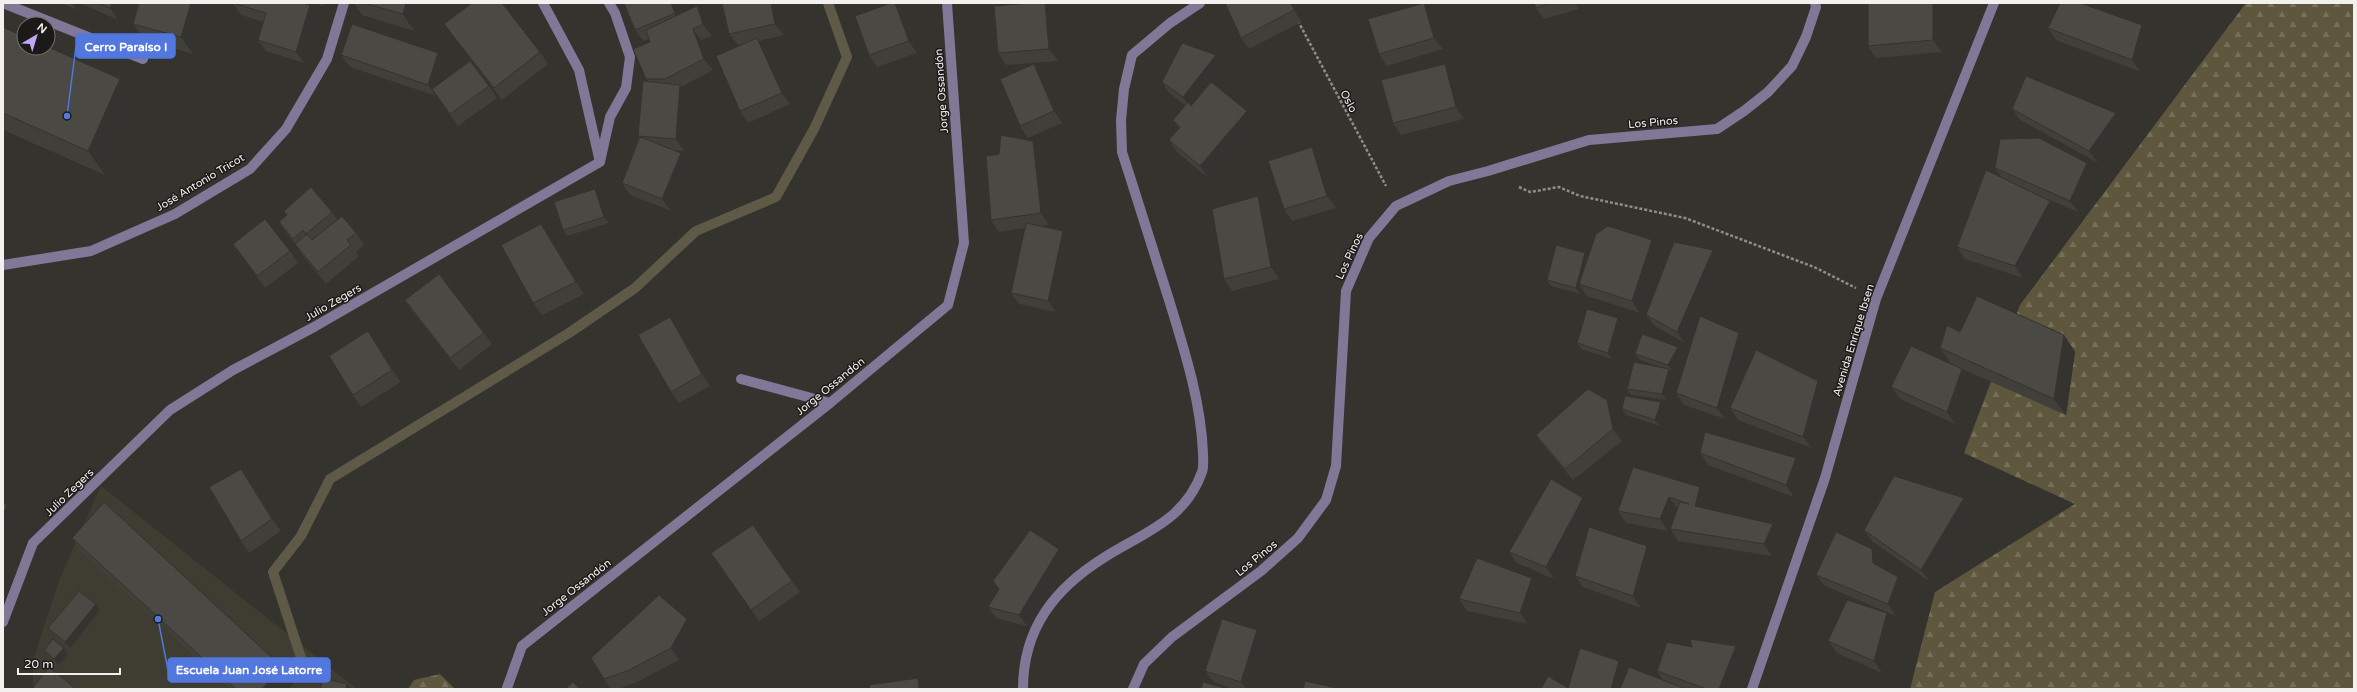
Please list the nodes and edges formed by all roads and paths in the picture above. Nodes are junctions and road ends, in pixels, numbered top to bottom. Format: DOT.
graph roads {
  1 [pos="3,3"];
  2 [pos="344,3"];
  3 [pos="543,3"];
  4 [pos="609,3"];
  5 [pos="947,3"];
  6 [pos="1200,3"];
  7 [pos="1815,3"];
  8 [pos="1994,3"];
  9 [pos="1296,17"];
  10 [pos="143,59"];
  11 [pos="600,162"];
  12 [pos="1488,171"];
  13 [pos="1396,206"];
  14 [pos="3,265"];
  15 [pos="1876,299"];
  16 [pos="741,379"];
  17 [pos="830,403"];
  18 [pos="3,622"];
  19 [pos="508,688"];
  20 [pos="1023,689"];
  21 [pos="1133,689"];
  22 [pos="1752,689"];
  1 -- 10 [label="street"];
  2 -- 14 [label="street, José Antonio Tricot"];
  3 -- 11 [label="street"];
  4 -- 11 [label="street"];
  5 -- 17 [label="street, Jorge Ossandón"];
  6 -- 20 [label="street"];
  7 -- 12 [label="street, Los Pinos"];
  8 -- 15 [label="street, Avenida Enrique Ibsen"];
  9 -- 13 [label="path, Oslo"];
  11 -- 18 [label="street, Julio Zegers"];
  12 -- 13 [label="street, Los Pinos"];
  12 -- 15 [label="path"];
  13 -- 21 [label="street, Los Pinos"];
  15 -- 22 [label="street, Avenida Enrique Ibsen"];
  16 -- 17 [label="street"];
  17 -- 19 [label="street, Jorge Ossandón"];
}
